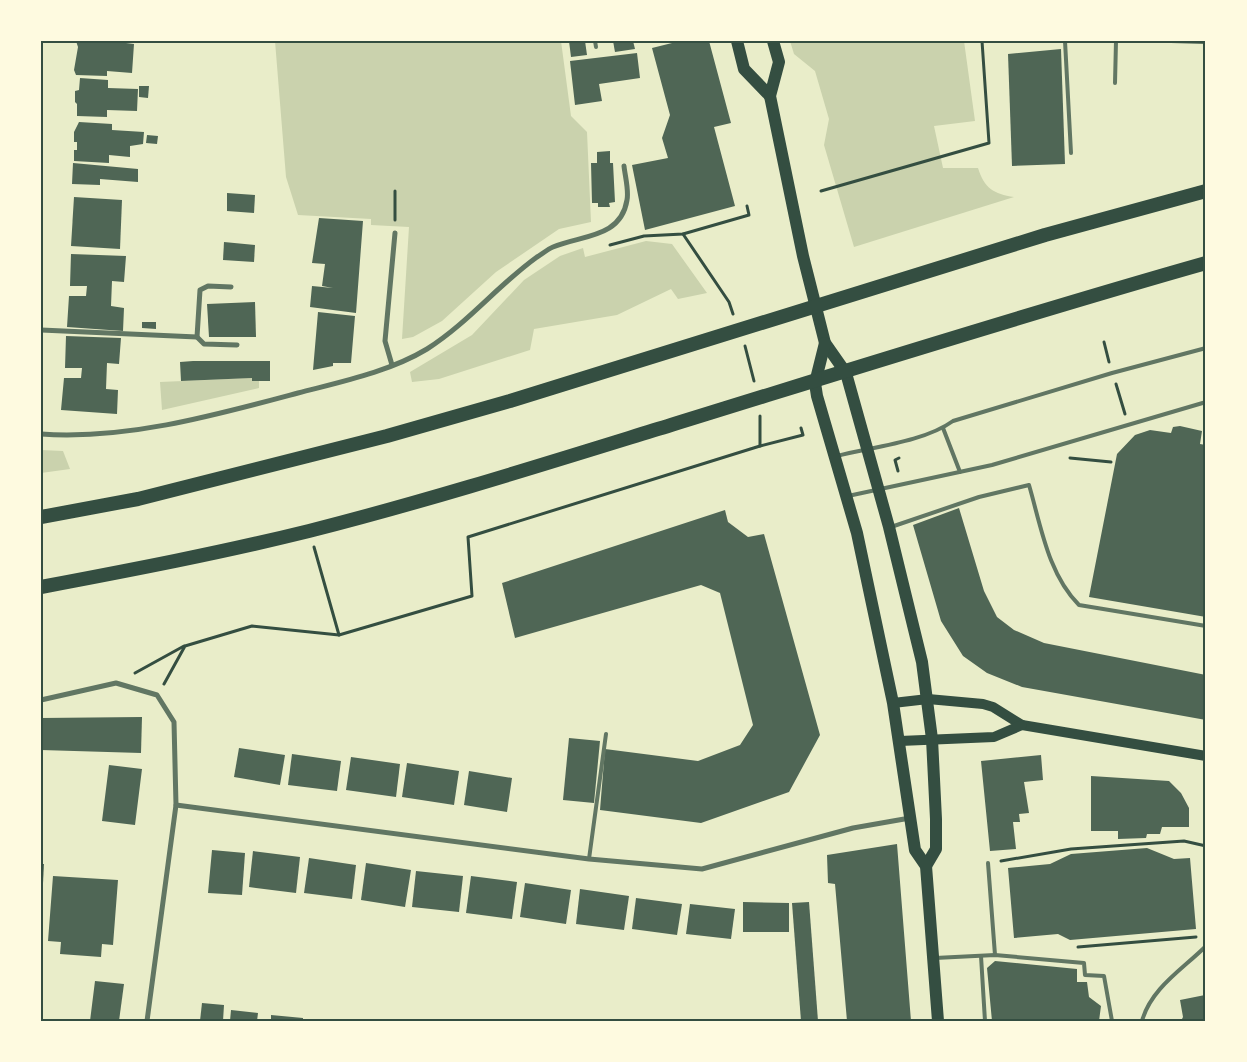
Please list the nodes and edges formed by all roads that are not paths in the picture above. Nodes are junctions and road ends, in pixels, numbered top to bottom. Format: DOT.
graph roads {
  1 [pos="595,41"];
  2 [pos="737,41"];
  3 [pos="773,41"];
  4 [pos="1065,41"];
  5 [pos="1116,41"];
  6 [pos="596,47"];
  7 [pos="1115,83"];
  8 [pos="770,96"];
  9 [pos="1071,153"];
  10 [pos="624,166"];
  11 [pos="1206,191"];
  12 [pos="395,233"];
  13 [pos="1206,263"];
  14 [pos="231,287"];
  15 [pos="41,330"];
  16 [pos="197,337"];
  17 [pos="826,343"];
  18 [pos="237,345"];
  19 [pos="1206,348"];
  20 [pos="392,365"];
  21 [pos="1206,402"];
  22 [pos="943,428"];
  23 [pos="41,434"];
  24 [pos="867,448"];
  25 [pos="836,457"];
  26 [pos="960,472"];
  27 [pos="878,490"];
  28 [pos="847,496"];
  29 [pos="41,518"];
  30 [pos="889,527"];
  31 [pos="41,588"];
  32 [pos="1206,626"];
  33 [pos="928,699"];
  34 [pos="41,700"];
  35 [pos="893,703"];
  36 [pos="1022,725"];
  37 [pos="606,734"];
  38 [pos="932,739"];
  39 [pos="900,741"];
  40 [pos="1206,756"];
  41 [pos="176,805"];
  42 [pos="910,818"];
  43 [pos="589,859"];
  44 [pos="988,863"];
  45 [pos="926,866"];
  46 [pos="1206,947"];
  47 [pos="995,955"];
  48 [pos="981,956"];
  49 [pos="933,958"];
  50 [pos="147,1021"];
  51 [pos="938,1021"];
  52 [pos="985,1021"];
  53 [pos="1112,1021"];
  54 [pos="1142,1021"];
  1 -- 6 [label="lane"];
  2 -- 8 [label="main road"];
  3 -- 8 [label="main road"];
  4 -- 9 [label="lane"];
  5 -- 7 [label="lane"];
  8 -- 17 [label="main road"];
  10 -- 20 [label="street"];
  11 -- 29 [label="highway"];
  12 -- 20 [label="street"];
  13 -- 31 [label="highway"];
  14 -- 16 [label="street"];
  15 -- 16 [label="street"];
  16 -- 18 [label="street"];
  17 -- 24 [label="main road"];
  17 -- 25 [label="main road"];
  19 -- 22 [label="lane"];
  20 -- 23 [label="street"];
  21 -- 26 [label="lane"];
  22 -- 24 [label="lane"];
  22 -- 26 [label="lane"];
  24 -- 25 [label="lane"];
  24 -- 27 [label="main road"];
  25 -- 28 [label="main road"];
  26 -- 27 [label="lane"];
  27 -- 28 [label="lane"];
  27 -- 30 [label="main road"];
  28 -- 35 [label="main road"];
  30 -- 32 [label="lane"];
  30 -- 33 [label="main road"];
  33 -- 35 [label="main road"];
  33 -- 36 [label="main road"];
  33 -- 38 [label="main road"];
  34 -- 41 [label="street"];
  35 -- 39 [label="main road"];
  36 -- 38 [label="main road"];
  36 -- 40 [label="main road"];
  37 -- 43 [label="lane"];
  38 -- 39 [label="main road"];
  38 -- 45 [label="main road"];
  39 -- 42 [label="main road"];
  41 -- 43 [label="street"];
  41 -- 50 [label="street"];
  42 -- 43 [label="street"];
  42 -- 45 [label="main road"];
  44 -- 47 [label="lane"];
  45 -- 49 [label="main road"];
  46 -- 54 [label="lane"];
  47 -- 48 [label="lane"];
  47 -- 53 [label="lane"];
  48 -- 49 [label="lane"];
  48 -- 52 [label="lane"];
  49 -- 51 [label="main road"];
}
